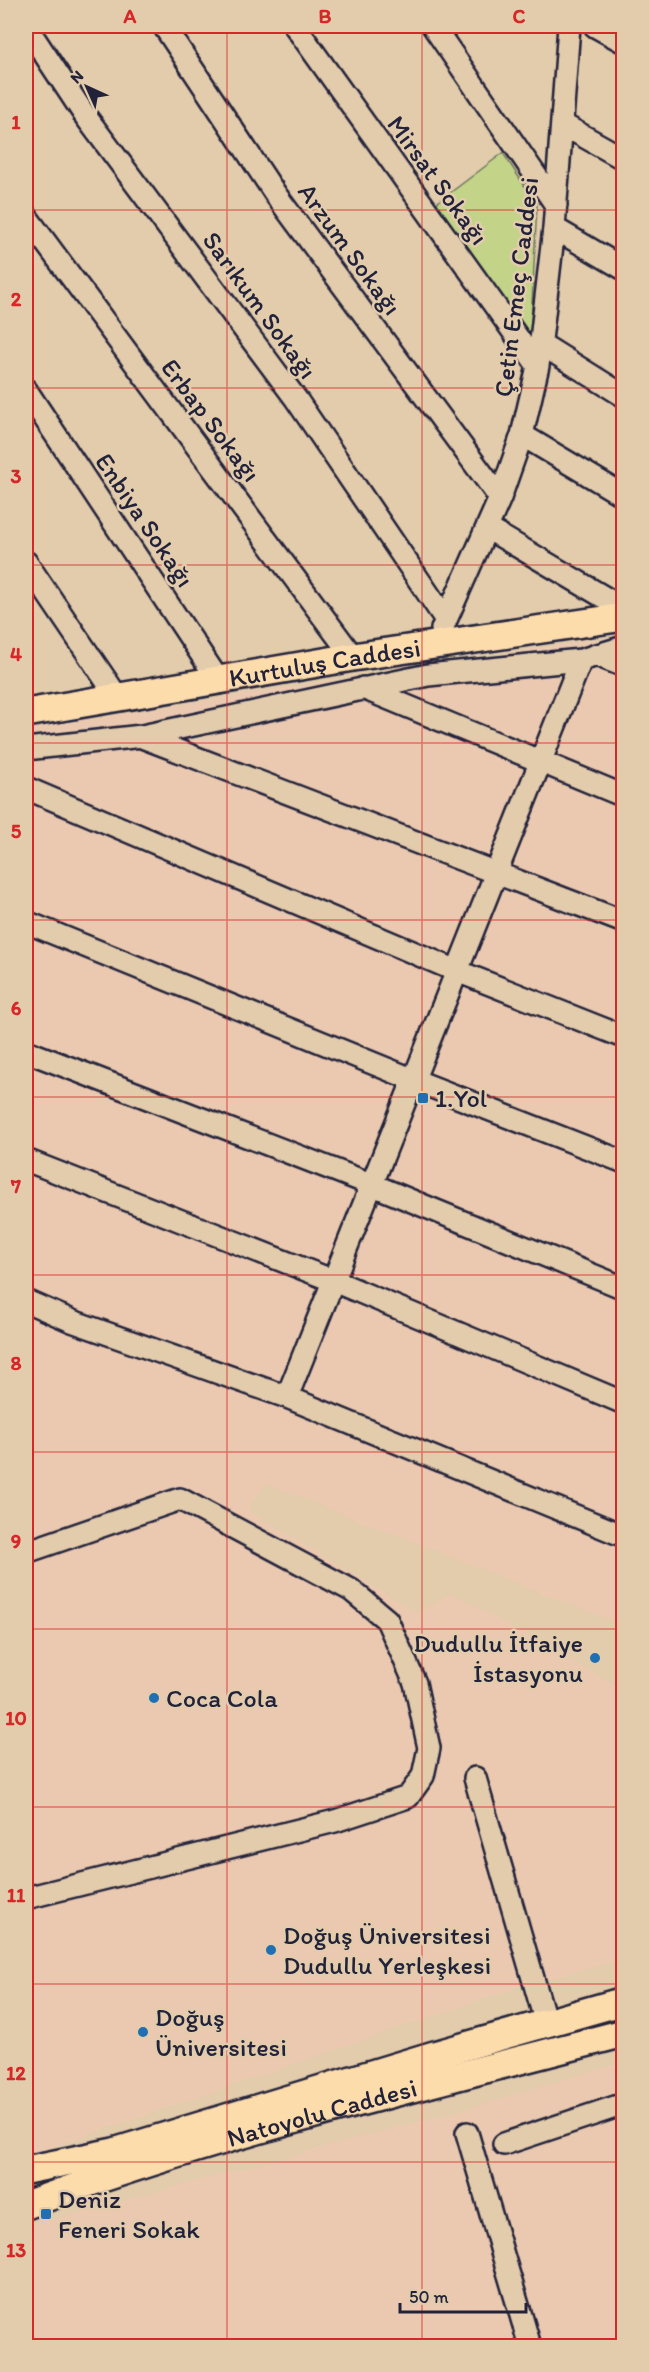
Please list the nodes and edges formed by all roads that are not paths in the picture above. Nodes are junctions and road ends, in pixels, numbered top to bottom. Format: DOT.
graph roads {
  1 [pos="26,26"];
  2 [pos="164,26"];
  3 [pos="295,26"];
  4 [pos="433,26"];
  5 [pos="569,26"];
  6 [pos="595,26"];
  7 [pos="624,42"];
  8 [pos="562,124"];
  9 [pos="624,159"];
  10 [pos="556,205"];
  11 [pos="26,216"];
  12 [pos="554,228"];
  13 [pos="624,269"];
  14 [pos="541,344"];
  15 [pos="538,366"];
  16 [pos="26,390"];
  17 [pos="624,396"];
  18 [pos="522,435"];
  19 [pos="624,496"];
  20 [pos="500,498"];
  21 [pos="487,528"];
  22 [pos="26,562"];
  23 [pos="624,609"];
  24 [pos="624,617"];
  25 [pos="440,632"];
  26 [pos="624,647"];
  27 [pos="353,657"];
  28 [pos="589,657"];
  29 [pos="624,666"];
  30 [pos="219,681"];
  31 [pos="363,688"];
  32 [pos="118,698"];
  33 [pos="26,713"];
  34 [pos="141,736"];
  35 [pos="26,750"];
  36 [pos="540,763"];
  37 [pos="26,788"];
  38 [pos="624,796"];
  39 [pos="496,874"];
  40 [pos="26,922"];
  41 [pos="624,922"];
  42 [pos="457,971"];
  43 [pos="624,1037"];
  44 [pos="26,1051"];
  45 [pos="414,1080"];
  46 [pos="26,1160"];
  47 [pos="624,1162"];
  48 [pos="373,1185"];
  49 [pos="334,1281"];
  50 [pos="624,1288"];
  51 [pos="26,1301"];
  52 [pos="286,1397"];
  53 [pos="624,1403"];
  54 [pos="624,1536"];
  55 [pos="26,1552"];
  56 [pos="475,1778"];
  57 [pos="26,1898"];
  58 [pos="624,2001"];
  59 [pos="546,2024"];
  60 [pos="624,2033"];
  61 [pos="624,2104"];
  62 [pos="466,2133"];
  63 [pos="504,2144"];
  64 [pos="26,2170"];
  65 [pos="26,2205"];
  66 [pos="530,2346"];
  1 -- 25 [label="street, Sarıkum Sokağı"];
  2 -- 20 [label="street, Arzum Sokağı"];
  3 -- 15 [label="street, Mirsat Sokağı"];
  4 -- 10 [label="street"];
  5 -- 8 [label="street, Çetin Emeç Caddesi"];
  6 -- 7 [label="street"];
  8 -- 9 [label="street"];
  8 -- 10 [label="street, Çetin Emeç Caddesi"];
  10 -- 12 [label="street, Çetin Emeç Caddesi"];
  11 -- 27 [label="street, Erbap Sokağı"];
  12 -- 13 [label="street"];
  12 -- 14 [label="street, Çetin Emeç Caddesi"];
  14 -- 15 [label="street, Çetin Emeç Caddesi"];
  14 -- 17 [label="street"];
  15 -- 18 [label="street, Çetin Emeç Caddesi"];
  16 -- 30 [label="street, Enbiya Sokağı"];
  18 -- 19 [label="street"];
  18 -- 20 [label="street, Çetin Emeç Caddesi"];
  20 -- 21 [label="street, Çetin Emeç Caddesi"];
  21 -- 23 [label="street"];
  21 -- 25 [label="street, Çetin Emeç Caddesi"];
  22 -- 32 [label="street"];
  24 -- 25 [label="main road, Kurtuluş Caddesi"];
  25 -- 27 [label="main road, Kurtuluş Caddesi"];
  26 -- 28 [label="street"];
  27 -- 30 [label="main road, Kurtuluş Caddesi"];
  28 -- 29 [label="street"];
  28 -- 31 [label="street"];
  28 -- 36 [label="street"];
  30 -- 32 [label="main road, Kurtuluş Caddesi"];
  31 -- 34 [label="street"];
  31 -- 36 [label="street"];
  32 -- 33 [label="main road, Kurtuluş Caddesi"];
  34 -- 35 [label="street"];
  34 -- 39 [label="street"];
  36 -- 38 [label="street"];
  36 -- 39 [label="street"];
  37 -- 42 [label="street"];
  39 -- 41 [label="street"];
  39 -- 42 [label="street"];
  40 -- 45 [label="street"];
  42 -- 43 [label="street"];
  42 -- 45 [label="street"];
  44 -- 48 [label="street"];
  45 -- 47 [label="street"];
  45 -- 48 [label="street"];
  46 -- 49 [label="street"];
  48 -- 49 [label="street"];
  48 -- 50 [label="street"];
  49 -- 52 [label="street"];
  49 -- 53 [label="street"];
  51 -- 52 [label="street"];
  52 -- 54 [label="street"];
  55 -- 57 [label="street"];
  56 -- 59 [label="street"];
  58 -- 59 [label="main road, Natoyolu Caddesi"];
  59 -- 64 [label="main road, Natoyolu Caddesi"];
  60 -- 65 [label="main road, Natoyolu Caddesi"];
  61 -- 63 [label="street"];
  62 -- 66 [label="street"];
}
